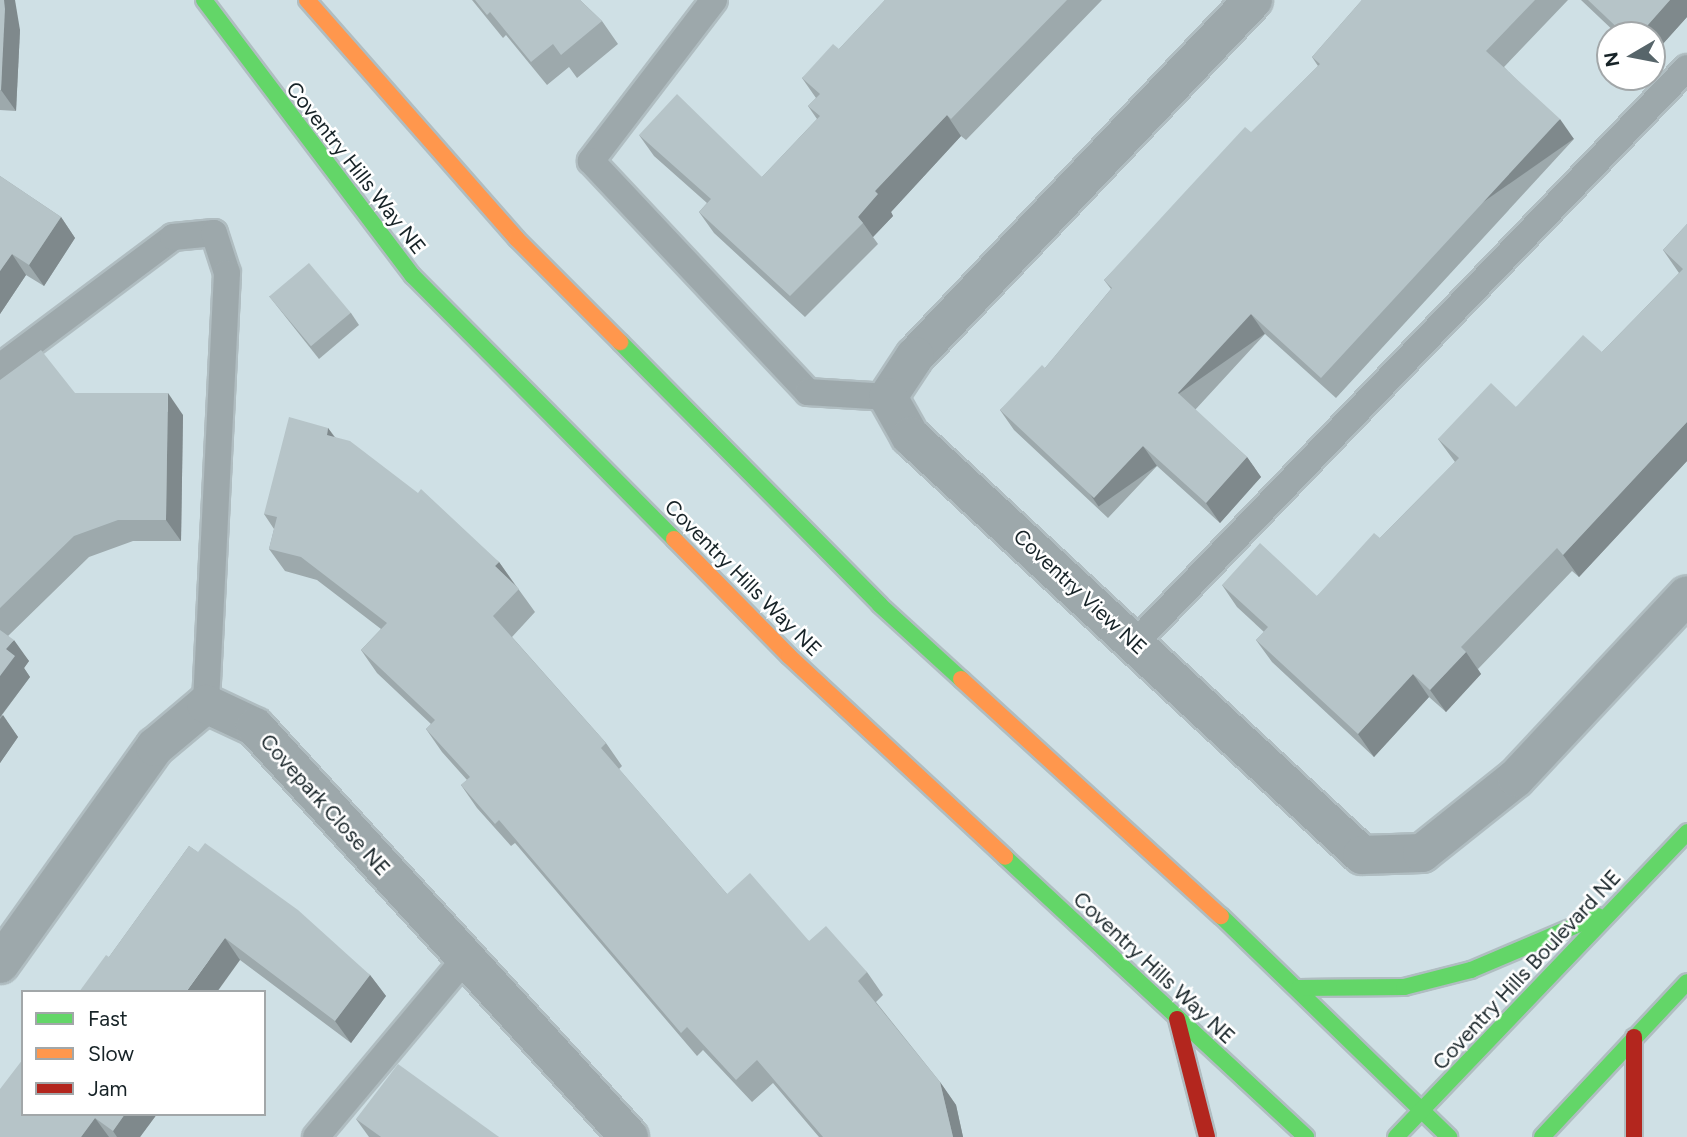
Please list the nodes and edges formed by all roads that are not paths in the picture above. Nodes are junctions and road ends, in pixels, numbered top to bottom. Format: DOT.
graph roads {
  1 [pos="204,0"];
  2 [pos="307,0"];
  3 [pos="714,0"];
  4 [pos="1253,0"];
  5 [pos="1687,68"];
  6 [pos="0,366"];
  7 [pos="888,397"];
  8 [pos="1687,595"];
  9 [pos="1135,643"];
  10 [pos="206,705"];
  11 [pos="1687,832"];
  12 [pos="1613,910"];
  13 [pos="465,959"];
  14 [pos="0,964"];
  15 [pos="1687,982"];
  16 [pos="1299,988"];
  17 [pos="1177,1019"];
  18 [pos="1634,1037"];
  19 [pos="1420,1113"];
  20 [pos="317,1137"];
  21 [pos="629,1137"];
  22 [pos="1207,1137"];
  23 [pos="1306,1137"];
  24 [pos="1396,1137"];
  25 [pos="1449,1137"];
  26 [pos="1542,1137"];
  27 [pos="1634,1137"];
  1 -- 17 [label="street, Coventry Hills Way NE"];
  2 -- 16 [label="street"];
  3 -- 7 [label="lane"];
  4 -- 7 [label="street"];
  5 -- 9 [label="lane"];
  6 -- 10 [label="lane"];
  7 -- 9 [label="street, Coventry View NE"];
  8 -- 9 [label="street, Coventry View NE"];
  10 -- 13 [label="street, Covepark Close NE"];
  10 -- 14 [label="street"];
  11 -- 12 [label="street, Coventry Hills Boulevard NE"];
  12 -- 16 [label="street"];
  12 -- 19 [label="street, Coventry Hills Boulevard NE"];
  13 -- 20 [label="lane"];
  13 -- 21 [label="street, Covepark Close NE"];
  15 -- 18 [label="street"];
  16 -- 19 [label="street"];
  17 -- 22 [label="street"];
  17 -- 23 [label="street, Coventry Hills Way NE"];
  18 -- 26 [label="street"];
  18 -- 27 [label="street"];
  19 -- 24 [label="street, Coventry Hills Boulevard NE"];
  19 -- 25 [label="street"];
}
